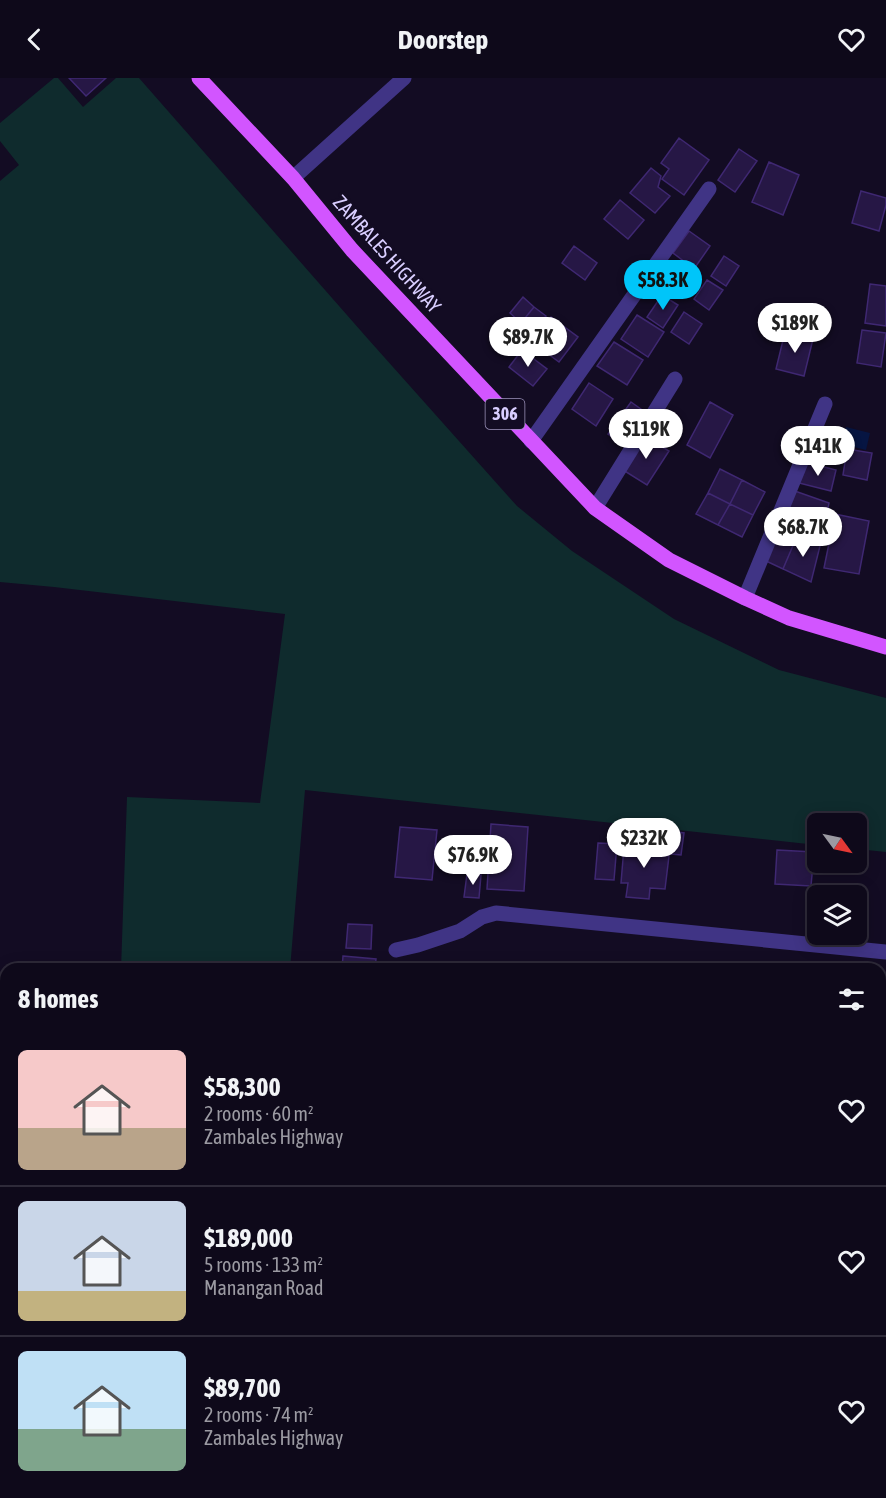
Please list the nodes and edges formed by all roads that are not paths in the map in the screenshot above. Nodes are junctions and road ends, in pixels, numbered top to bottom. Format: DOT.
graph roads {
  1 [pos="199,78"];
  2 [pos="404,78"];
  3 [pos="292,178"];
  4 [pos="708,189"];
  5 [pos="675,379"];
  6 [pos="825,404"];
  7 [pos="531,441"];
  8 [pos="595,508"];
  9 [pos="745,598"];
  10 [pos="886,647"];
  11 [pos="396,950"];
  12 [pos="886,952"];
  1 -- 3 [label="main road, ZAMBALES HIGHWAY / 306"];
  2 -- 3 [label="street"];
  3 -- 7 [label="main road, ZAMBALES HIGHWAY / 306"];
  4 -- 7 [label="street"];
  5 -- 8 [label="street"];
  6 -- 9 [label="street"];
  7 -- 8 [label="main road, ZAMBALES HIGHWAY / 306"];
  8 -- 9 [label="main road, ZAMBALES HIGHWAY / 306"];
  9 -- 10 [label="main road, ZAMBALES HIGHWAY / 306"];
  11 -- 12 [label="street"];
}
